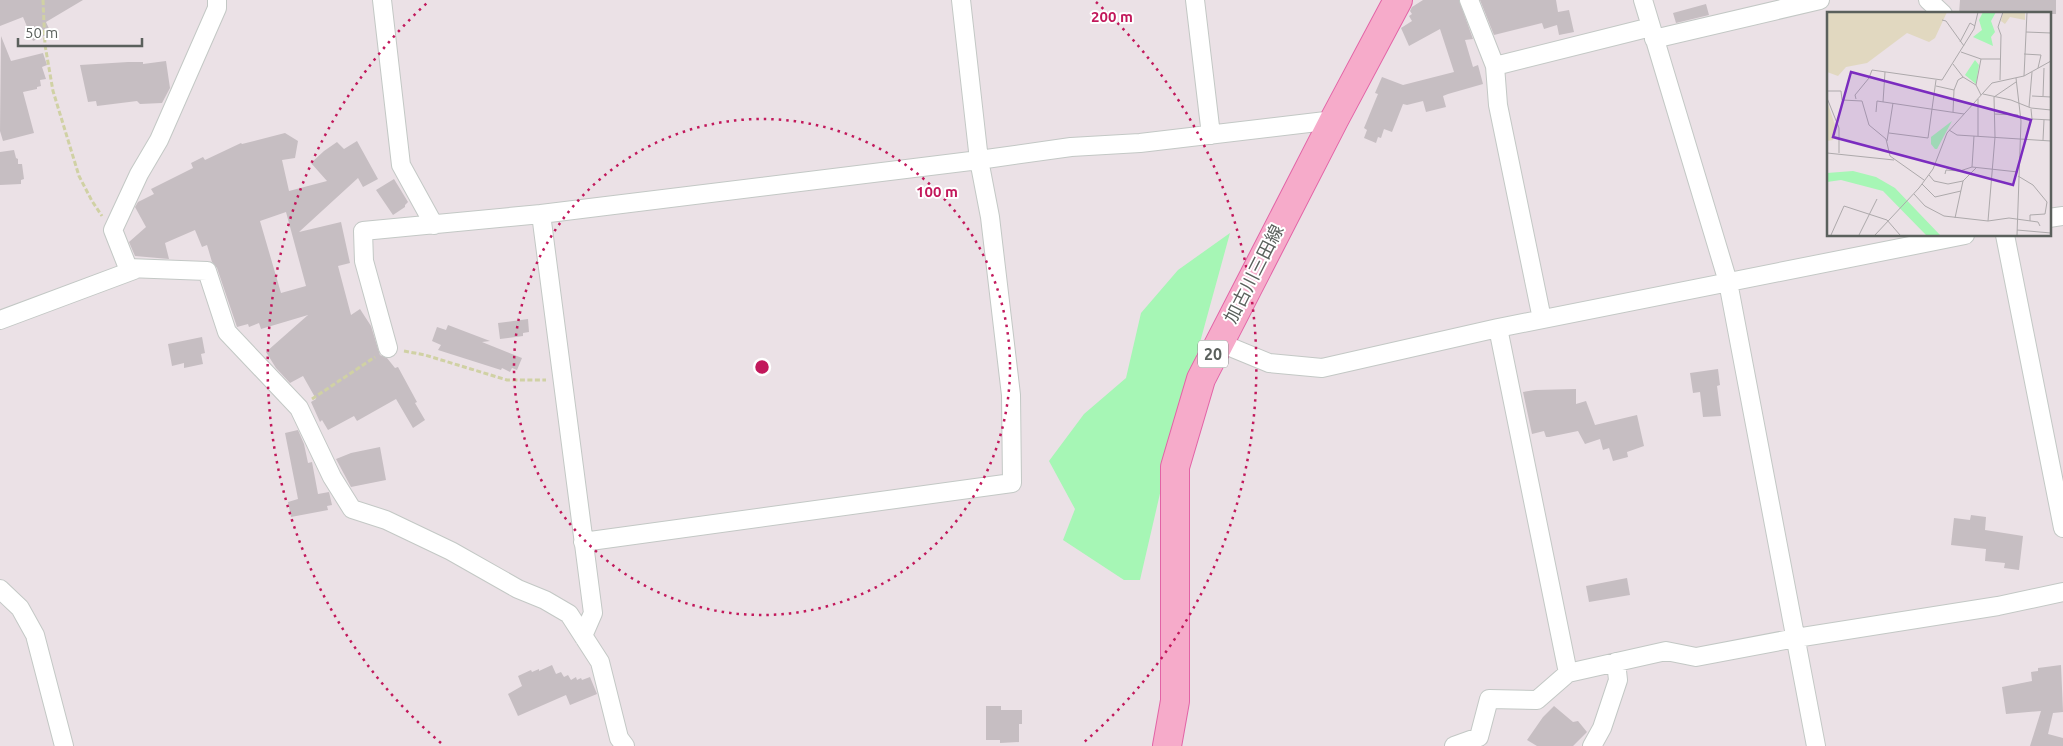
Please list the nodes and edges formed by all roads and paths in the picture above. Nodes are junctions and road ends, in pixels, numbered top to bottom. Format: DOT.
graph roads {
  1 [pos="42,0"];
  2 [pos="217,0"];
  3 [pos="382,0"];
  4 [pos="961,0"];
  5 [pos="1196,0"];
  6 [pos="1398,0"];
  7 [pos="1468,0"];
  8 [pos="1643,0"];
  9 [pos="1820,0"];
  10 [pos="1928,0"];
  11 [pos="1941,12"];
  12 [pos="1653,33"];
  13 [pos="1495,66"];
  14 [pos="1334,120"];
  15 [pos="1211,134"];
  16 [pos="979,160"];
  17 [pos="541,214"];
  18 [pos="2063,216"];
  19 [pos="2050,218"];
  20 [pos="434,225"];
  21 [pos="113,230"];
  22 [pos="1960,236"];
  23 [pos="2006,236"];
  24 [pos="134,270"];
  25 [pos="1728,282"];
  26 [pos="1542,319"];
  27 [pos="0,320"];
  28 [pos="1498,328"];
  29 [pos="1218,342"];
  30 [pos="388,348"];
  31 [pos="562,380"];
  32 [pos="298,408"];
  33 [pos="2063,528"];
  34 [pos="582,542"];
  35 [pos="0,589"];
  36 [pos="2063,592"];
  37 [pos="583,636"];
  38 [pos="1796,638"];
  39 [pos="1616,662"];
  40 [pos="1568,673"];
  41 [pos="64,746"];
  42 [pos="625,746"];
  43 [pos="1167,746"];
  44 [pos="1454,746"];
  45 [pos="1592,746"];
  46 [pos="1816,746"];
  1 -- 21 [label="path"];
  2 -- 21 [label="street"];
  3 -- 20 [label="street"];
  4 -- 16 [label="street"];
  5 -- 15 [label="street"];
  6 -- 14 [label="main road, 加古川三田線 / 20"];
  7 -- 13 [label="street"];
  8 -- 12 [label="street"];
  9 -- 12 [label="street"];
  10 -- 11 [label="street"];
  12 -- 13 [label="street"];
  12 -- 25 [label="street"];
  13 -- 26 [label="street"];
  14 -- 15 [label="street"];
  14 -- 29 [label="main road, 加古川三田線 / 20"];
  15 -- 16 [label="street"];
  16 -- 17 [label="street"];
  16 -- 34 [label="street"];
  17 -- 20 [label="street"];
  17 -- 31 [label="street"];
  18 -- 19 [label="street"];
  20 -- 30 [label="street"];
  21 -- 24 [label="street"];
  22 -- 25 [label="street"];
  23 -- 33 [label="street"];
  24 -- 27 [label="street"];
  24 -- 32 [label="street"];
  25 -- 26 [label="street"];
  25 -- 38 [label="street"];
  26 -- 28 [label="street"];
  28 -- 29 [label="street"];
  28 -- 40 [label="street"];
  29 -- 43 [label="main road, 加古川三田線 / 20"];
  30 -- 31 [label="path"];
  30 -- 32 [label="path"];
  31 -- 34 [label="street"];
  32 -- 37 [label="street"];
  34 -- 37 [label="street"];
  35 -- 41 [label="street"];
  36 -- 38 [label="street"];
  37 -- 42 [label="street"];
  38 -- 39 [label="street"];
  38 -- 46 [label="street"];
  39 -- 40 [label="street"];
  39 -- 45 [label="street"];
  40 -- 44 [label="street"];
}
